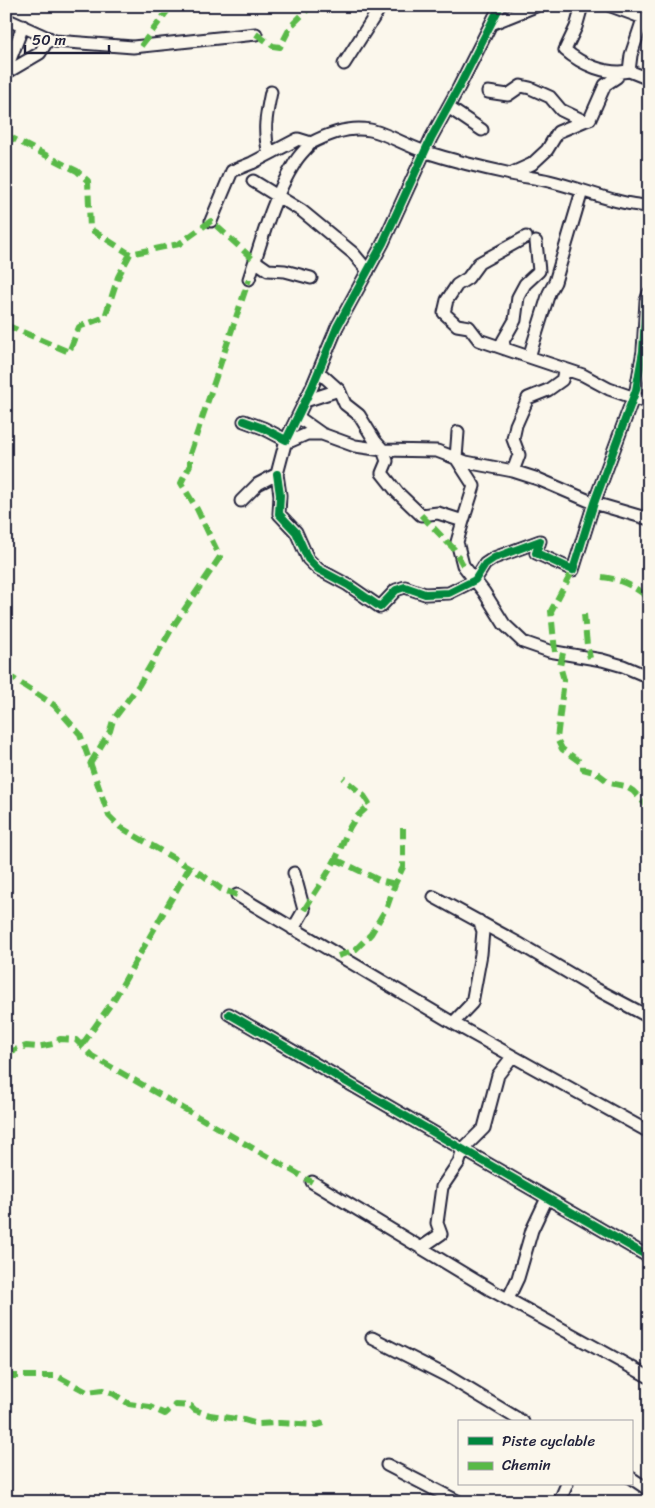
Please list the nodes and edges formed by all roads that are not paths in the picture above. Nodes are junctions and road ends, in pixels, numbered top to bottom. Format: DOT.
graph roads {
  1 [pos="381,6"];
  2 [pos="500,6"];
  3 [pos="536,6"];
  4 [pos="582,6"];
  5 [pos="611,6"];
  6 [pos="6,19"];
  7 [pos="646,19"];
  8 [pos="491,24"];
  9 [pos="23,26"];
  10 [pos="256,34"];
  11 [pos="49,38"];
  12 [pos="344,64"];
  13 [pos="6,72"];
  14 [pos="624,72"];
  15 [pos="649,79"];
  16 [pos="271,92"];
  17 [pos="488,92"];
  18 [pos="448,107"];
  19 [pos="584,120"];
  20 [pos="482,130"];
  21 [pos="311,143"];
  22 [pos="425,152"];
  23 [pos="269,154"];
  24 [pos="534,162"];
  25 [pos="510,174"];
  26 [pos="253,181"];
  27 [pos="549,181"];
  28 [pos="582,191"];
  29 [pos="278,196"];
  30 [pos="649,206"];
  31 [pos="211,221"];
  32 [pos="255,261"];
  33 [pos="368,271"];
  34 [pos="311,278"];
  35 [pos="249,279"];
  36 [pos="649,293"];
  37 [pos="505,349"];
  38 [pos="529,357"];
  39 [pos="565,369"];
  40 [pos="319,372"];
  41 [pos="339,390"];
  42 [pos="633,398"];
  43 [pos="305,401"];
  44 [pos="649,403"];
  45 [pos="298,417"];
  46 [pos="244,421"];
  47 [pos="458,432"];
  48 [pos="322,434"];
  49 [pos="286,440"];
  50 [pos="384,450"];
  51 [pos="456,458"];
  52 [pos="513,472"];
  53 [pos="278,474"];
  54 [pos="241,501"];
  55 [pos="594,503"];
  56 [pos="649,519"];
  57 [pos="463,521"];
  58 [pos="475,580"];
  59 [pos="649,678"];
  60 [pos="294,873"];
  61 [pos="237,895"];
  62 [pos="434,897"];
  63 [pos="479,921"];
  64 [pos="293,929"];
  65 [pos="229,1014"];
  66 [pos="649,1017"];
  67 [pos="453,1023"];
  68 [pos="512,1057"];
  69 [pos="649,1132"];
  70 [pos="463,1149"];
  71 [pos="312,1182"];
  72 [pos="548,1198"];
  73 [pos="422,1247"];
  74 [pos="649,1257"];
  75 [pos="508,1299"];
  76 [pos="372,1338"];
  77 [pos="649,1377"];
  78 [pos="520,1420"];
  79 [pos="387,1465"];
  80 [pos="632,1479"];
  81 [pos="566,1486"];
  82 [pos="649,1490"];
  83 [pos="459,1502"];
  84 [pos="559,1502"];
  1 -- 12 [label="street"];
  2 -- 8 [label="street"];
  3 -- 8 [label="street"];
  4 -- 14 [label="street"];
  5 -- 7 [label="street"];
  6 -- 9 [label="street"];
  7 -- 14 [label="street"];
  8 -- 18 [label="street"];
  9 -- 11 [label="street"];
  9 -- 13 [label="street"];
  10 -- 11 [label="street"];
  11 -- 13 [label="street"];
  14 -- 15 [label="street"];
  14 -- 19 [label="street"];
  16 -- 23 [label="street"];
  17 -- 19 [label="street"];
  18 -- 20 [label="street"];
  18 -- 22 [label="street"];
  19 -- 24 [label="street"];
  21 -- 22 [label="street"];
  21 -- 23 [label="street"];
  21 -- 29 [label="street"];
  22 -- 25 [label="street"];
  22 -- 33 [label="street"];
  23 -- 31 [label="street"];
  24 -- 25 [label="street"];
  24 -- 27 [label="street"];
  25 -- 27 [label="street"];
  26 -- 29 [label="street"];
  27 -- 28 [label="street"];
  28 -- 30 [label="street"];
  28 -- 38 [label="street"];
  29 -- 32 [label="street"];
  29 -- 33 [label="street"];
  32 -- 34 [label="street"];
  32 -- 35 [label="street"];
  33 -- 40 [label="street"];
  36 -- 42 [label="street"];
  37 -- 37 [label="street"];
  37 -- 38 [label="street"];
  38 -- 39 [label="street"];
  39 -- 42 [label="street"];
  39 -- 52 [label="street"];
  40 -- 41 [label="street"];
  40 -- 43 [label="street"];
  41 -- 43 [label="street"];
  41 -- 50 [label="street"];
  42 -- 44 [label="street"];
  42 -- 55 [label="street"];
  43 -- 45 [label="street"];
  45 -- 48 [label="street"];
  45 -- 49 [label="street"];
  46 -- 49 [label="street"];
  47 -- 51 [label="street"];
  48 -- 49 [label="street"];
  48 -- 50 [label="street"];
  49 -- 53 [label="street"];
  50 -- 51 [label="street"];
  50 -- 57 [label="street"];
  51 -- 52 [label="street"];
  51 -- 57 [label="street"];
  52 -- 55 [label="street"];
  53 -- 54 [label="street"];
  53 -- 58 [label="street"];
  55 -- 56 [label="street"];
  55 -- 58 [label="street"];
  57 -- 58 [label="street"];
  58 -- 59 [label="street"];
  60 -- 64 [label="street"];
  61 -- 64 [label="street"];
  62 -- 63 [label="street"];
  63 -- 66 [label="street"];
  63 -- 67 [label="street"];
  64 -- 67 [label="street"];
  65 -- 70 [label="street"];
  67 -- 68 [label="street"];
  68 -- 69 [label="street"];
  68 -- 70 [label="street"];
  70 -- 72 [label="street"];
  70 -- 73 [label="street"];
  71 -- 73 [label="street"];
  72 -- 74 [label="street"];
  72 -- 75 [label="street"];
  73 -- 75 [label="street"];
  75 -- 77 [label="street"];
  76 -- 78 [label="street"];
  79 -- 83 [label="street"];
  80 -- 82 [label="street"];
  81 -- 84 [label="street"];
}
